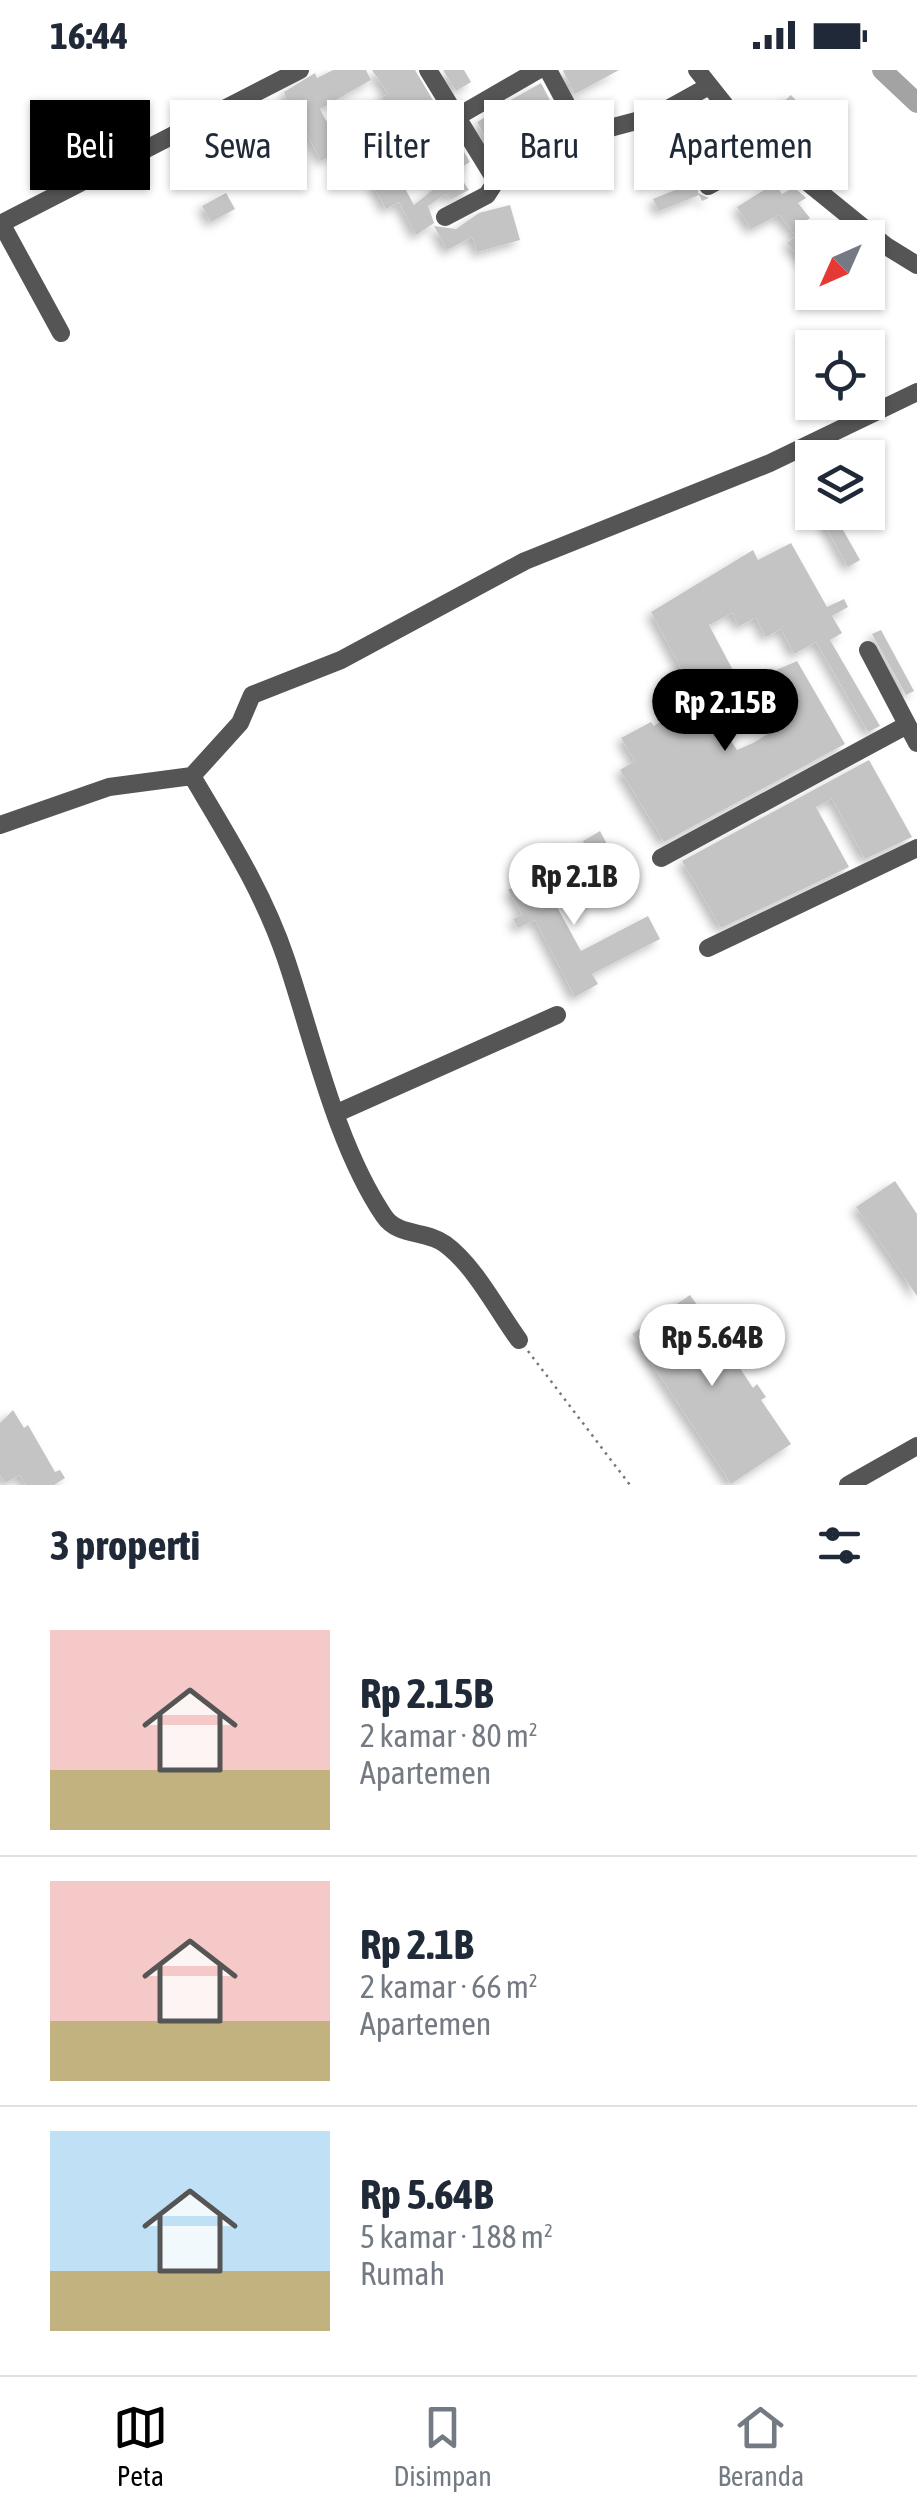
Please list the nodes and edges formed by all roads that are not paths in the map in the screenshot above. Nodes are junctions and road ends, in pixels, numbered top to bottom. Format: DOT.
graph roads {
  1 [pos="300,70"];
  2 [pos="428,70"];
  3 [pos="538,70"];
  4 [pos="548,70"];
  5 [pos="697,70"];
  6 [pos="709,86"];
  7 [pos="445,100"];
  8 [pos="721,100"];
  9 [pos="464,113"];
  10 [pos="464,132"];
  11 [pos="817,190"];
  12 [pos="445,216"];
  13 [pos="1,223"];
  14 [pos="917,265"];
  15 [pos="61,333"];
  16 [pos="917,392"];
  17 [pos="868,650"];
  18 [pos="907,724"];
  19 [pos="917,743"];
  20 [pos="192,776"];
  21 [pos="0,825"];
  22 [pos="917,848"];
  23 [pos="661,858"];
  24 [pos="708,948"];
  25 [pos="557,1015"];
  26 [pos="338,1113"];
  27 [pos="519,1340"];
  28 [pos="917,1446"];
  29 [pos="848,1485"];
  1 -- 13 [label="street"];
  2 -- 7 [label="street"];
  3 -- 9 [label="street"];
  4 -- 6 [label="street"];
  5 -- 6 [label="street"];
  6 -- 8 [label="street"];
  10 -- 12 [label="street"];
  11 -- 14 [label="street"];
  13 -- 15 [label="street"];
  16 -- 20 [label="street"];
  17 -- 18 [label="street"];
  18 -- 19 [label="street"];
  18 -- 23 [label="street"];
  20 -- 21 [label="street"];
  20 -- 26 [label="street"];
  22 -- 24 [label="street"];
  25 -- 26 [label="street"];
  26 -- 27 [label="street"];
  28 -- 29 [label="street"];
}
